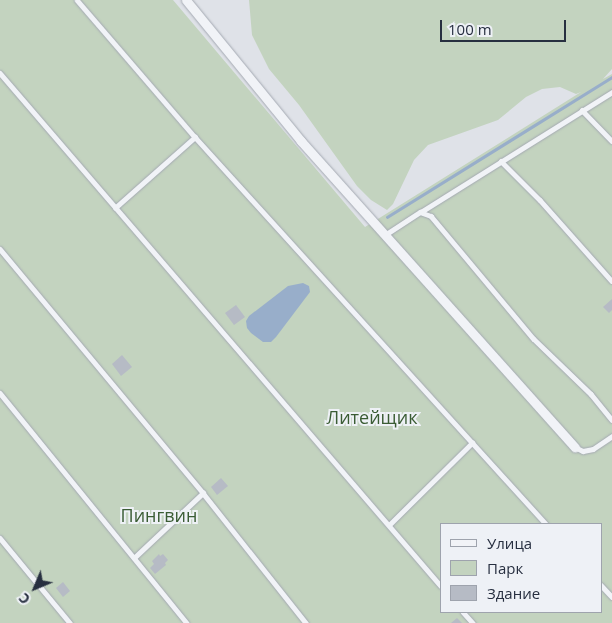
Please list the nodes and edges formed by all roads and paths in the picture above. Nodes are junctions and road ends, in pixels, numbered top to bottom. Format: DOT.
graph roads {
  1 [pos="77,0"];
  2 [pos="186,0"];
  3 [pos="0,74"];
  4 [pos="612,92"];
  5 [pos="582,110"];
  6 [pos="195,137"];
  7 [pos="612,141"];
  8 [pos="501,161"];
  9 [pos="116,208"];
  10 [pos="420,212"];
  11 [pos="385,235"];
  12 [pos="0,249"];
  13 [pos="612,281"];
  14 [pos="0,393"];
  15 [pos="612,420"];
  16 [pos="612,436"];
  17 [pos="472,443"];
  18 [pos="574,447"];
  19 [pos="203,493"];
  20 [pos="545,523"];
  21 [pos="389,525"];
  22 [pos="0,538"];
  23 [pos="134,558"];
  24 [pos="440,585"];
  25 [pos="602,586"];
  26 [pos="612,597"];
  27 [pos="464,613"];
  28 [pos="70,623"];
  29 [pos="187,623"];
  30 [pos="306,623"];
  31 [pos="473,623"];
  1 -- 6 [label="lane"];
  2 -- 11 [label="street"];
  3 -- 9 [label="lane"];
  4 -- 5 [label="lane"];
  5 -- 7 [label="lane"];
  5 -- 8 [label="lane"];
  6 -- 9 [label="lane"];
  6 -- 17 [label="lane"];
  8 -- 10 [label="lane"];
  8 -- 13 [label="lane"];
  9 -- 21 [label="lane"];
  10 -- 11 [label="lane"];
  10 -- 15 [label="lane"];
  11 -- 18 [label="street"];
  12 -- 19 [label="lane"];
  14 -- 23 [label="lane"];
  16 -- 18 [label="lane"];
  17 -- 20 [label="lane"];
  17 -- 21 [label="lane"];
  19 -- 23 [label="lane"];
  19 -- 30 [label="lane"];
  21 -- 24 [label="lane"];
  22 -- 28 [label="lane"];
  23 -- 29 [label="lane"];
  25 -- 26 [label="lane"];
  27 -- 31 [label="lane"];
}
